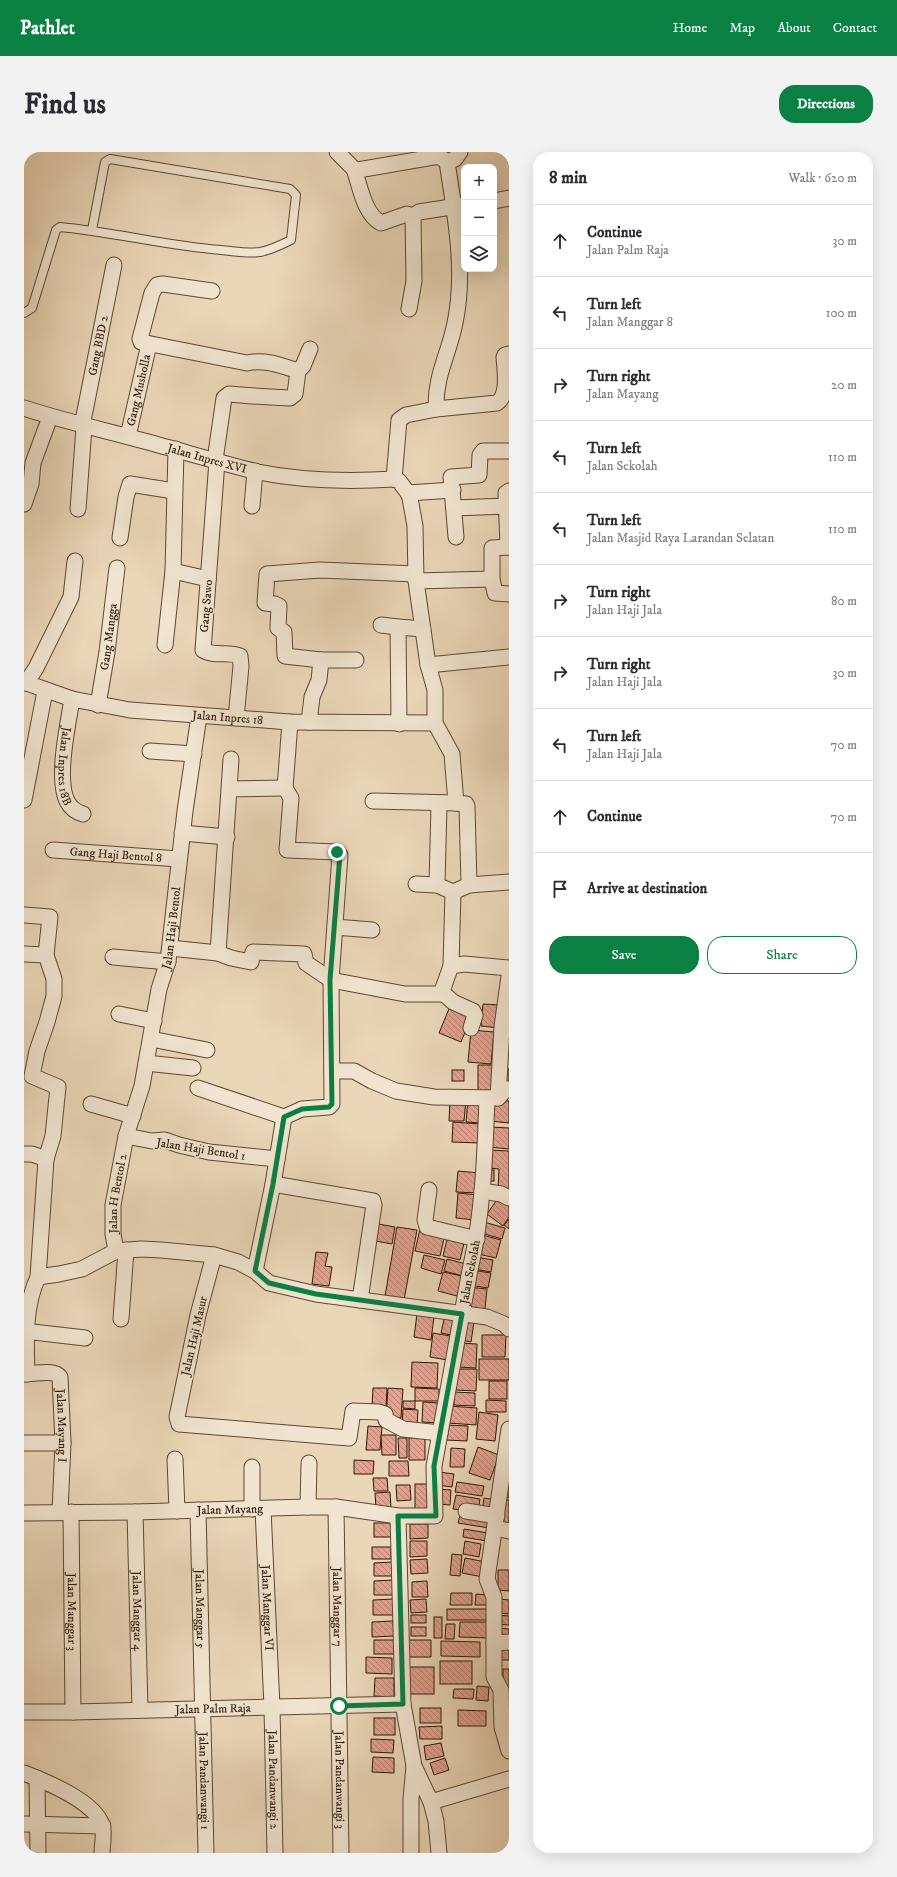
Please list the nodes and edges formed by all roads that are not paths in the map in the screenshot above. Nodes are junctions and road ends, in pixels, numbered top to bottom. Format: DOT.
graph roads {
  1 [pos="337,152"];
  2 [pos="460,152"];
  3 [pos="447,162"];
  4 [pos="354,169"];
  5 [pos="509,198"];
  6 [pos="497,200"];
  7 [pos="459,206"];
  8 [pos="413,216"];
  9 [pos="92,230"];
  10 [pos="114,264"];
  11 [pos="212,291"];
  12 [pos="409,309"];
  13 [pos="24,313"];
  14 [pos="149,344"];
  15 [pos="310,349"];
  16 [pos="509,354"];
  17 [pos="298,371"];
  18 [pos="24,408"];
  19 [pos="438,409"];
  20 [pos="50,416"];
  21 [pos="83,426"];
  22 [pos="128,436"];
  23 [pos="176,449"];
  24 [pos="509,451"];
  25 [pos="216,461"];
  26 [pos="255,471"];
  27 [pos="394,478"];
  28 [pos="452,490"];
  29 [pos="174,491"];
  30 [pos="509,491"];
  31 [pos="408,493"];
  32 [pos="24,504"];
  33 [pos="252,506"];
  34 [pos="507,506"];
  35 [pos="454,508"];
  36 [pos="78,509"];
  37 [pos="456,537"];
  38 [pos="120,538"];
  39 [pos="508,547"];
  40 [pos="75,561"];
  41 [pos="117,568"];
  42 [pos="173,571"];
  43 [pos="416,578"];
  44 [pos="208,579"];
  45 [pos="492,579"];
  46 [pos="509,594"];
  47 [pos="381,625"];
  48 [pos="398,627"];
  49 [pos="423,629"];
  50 [pos="165,645"];
  51 [pos="509,657"];
  52 [pos="321,660"];
  53 [pos="356,660"];
  54 [pos="428,665"];
  55 [pos="25,682"];
  56 [pos="45,691"];
  57 [pos="71,704"];
  58 [pos="98,705"];
  59 [pos="199,716"];
  60 [pos="236,718"];
  61 [pos="290,722"];
  62 [pos="310,722"];
  63 [pos="435,723"];
  64 [pos="399,724"];
  65 [pos="150,751"];
  66 [pos="194,754"];
  67 [pos="231,759"];
  68 [pos="231,788"];
  69 [pos="286,788"];
  70 [pos="24,800"];
  71 [pos="373,800"];
  72 [pos="456,803"];
  73 [pos="439,804"];
  74 [pos="83,814"];
  75 [pos="182,833"];
  76 [pos="227,837"];
  77 [pos="53,850"];
  78 [pos="179,859"];
  79 [pos="509,882"];
  80 [pos="416,884"];
  81 [pos="437,885"];
  82 [pos="469,885"];
  83 [pos="453,892"];
  84 [pos="24,915"];
  85 [pos="335,927"];
  86 [pos="372,930"];
  87 [pos="218,953"];
  88 [pos="24,954"];
  89 [pos="46,955"];
  90 [pos="169,955"];
  91 [pos="113,957"];
  92 [pos="451,966"];
  93 [pos="509,968"];
  94 [pos="509,976"];
  95 [pos="330,980"];
  96 [pos="442,992"];
  97 [pos="119,1014"];
  98 [pos="154,1021"];
  99 [pos="471,1028"];
  100 [pos="151,1039"];
  101 [pos="207,1050"];
  102 [pos="146,1063"];
  103 [pos="192,1068"];
  104 [pos="332,1071"];
  105 [pos="198,1088"];
  106 [pos="498,1095"];
  107 [pos="91,1104"];
  108 [pos="133,1116"];
  109 [pos="284,1117"];
  110 [pos="126,1136"];
  111 [pos="24,1154"];
  112 [pos="46,1159"];
  113 [pos="277,1159"];
  114 [pos="273,1184"];
  115 [pos="429,1190"];
  116 [pos="482,1191"];
  117 [pos="509,1198"];
  118 [pos="477,1239"];
  119 [pos="121,1251"];
  120 [pos="214,1255"];
  121 [pos="255,1271"];
  122 [pos="33,1272"];
  123 [pos="360,1300"];
  124 [pos="462,1314"];
  125 [pos="121,1319"];
  126 [pos="509,1329"];
  127 [pos="25,1331"];
  128 [pos="85,1338"];
  129 [pos="26,1374"];
  130 [pos="509,1429"];
  131 [pos="440,1433"];
  132 [pos="24,1443"];
  133 [pos="63,1443"];
  134 [pos="175,1459"];
  135 [pos="309,1463"];
  136 [pos="252,1467"];
  137 [pos="308,1507"];
  138 [pos="336,1507"];
  139 [pos="257,1509"];
  140 [pos="198,1510"];
  141 [pos="176,1511"];
  142 [pos="466,1511"];
  143 [pos="66,1512"];
  144 [pos="135,1512"];
  145 [pos="24,1513"];
  146 [pos="398,1516"];
  147 [pos="436,1516"];
  148 [pos="500,1525"];
  149 [pos="509,1642"];
  150 [pos="494,1643"];
  151 [pos="403,1704"];
  152 [pos="339,1706"];
  153 [pos="272,1707"];
  154 [pos="203,1709"];
  155 [pos="140,1710"];
  156 [pos="24,1712"];
  157 [pos="73,1712"];
  158 [pos="509,1751"];
  159 [pos="414,1766"];
  160 [pos="30,1776"];
  161 [pos="509,1779"];
  162 [pos="431,1802"];
  163 [pos="31,1823"];
  164 [pos="102,1826"];
  165 [pos="38,1853"];
  166 [pos="102,1853"];
  167 [pos="206,1853"];
  168 [pos="275,1853"];
  169 [pos="341,1853"];
  170 [pos="410,1853"];
  171 [pos="439,1853"];
  1 -- 4 [label="street"];
  2 -- 3 [label="street"];
  3 -- 4 [label="street"];
  3 -- 7 [label="street"];
  4 -- 8 [label="street"];
  5 -- 6 [label="street"];
  7 -- 8 [label="street"];
  7 -- 19 [label="street"];
  8 -- 12 [label="street"];
  9 -- 9 [label="lane"];
  9 -- 13 [label="lane"];
  10 -- 21 [label="street, Gang BBD 2"];
  11 -- 14 [label="street"];
  14 -- 17 [label="street"];
  14 -- 22 [label="street, Gang Musholla"];
  15 -- 17 [label="street"];
  16 -- 19 [label="street"];
  17 -- 25 [label="street, Gang Sawo"];
  18 -- 20 [label="street, Jalan Inpres XVI"];
  19 -- 27 [label="street"];
  20 -- 21 [label="street, Jalan Inpres XVI"];
  20 -- 32 [label="street"];
  21 -- 22 [label="street, Jalan Inpres XVI"];
  21 -- 36 [label="street, Gang BBD 2"];
  22 -- 23 [label="street, Jalan Inpres XVI"];
  23 -- 25 [label="street, Jalan Inpres XVI"];
  23 -- 29 [label="street"];
  24 -- 28 [label="street"];
  25 -- 26 [label="street, Jalan Inpres XVI"];
  25 -- 44 [label="street, Gang Sawo"];
  26 -- 27 [label="street, Jalan Inpres XVI"];
  26 -- 33 [label="street"];
  27 -- 31 [label="street"];
  28 -- 31 [label="street"];
  28 -- 35 [label="street"];
  29 -- 38 [label="street"];
  29 -- 42 [label="street"];
  30 -- 34 [label="street"];
  31 -- 43 [label="street"];
  34 -- 35 [label="street"];
  34 -- 39 [label="street"];
  35 -- 37 [label="street"];
  39 -- 45 [label="street"];
  40 -- 55 [label="street"];
  41 -- 58 [label="street, Gang Mangga"];
  42 -- 44 [label="street"];
  42 -- 50 [label="street"];
  43 -- 45 [label="street"];
  43 -- 49 [label="street"];
  43 -- 52 [label="street"];
  44 -- 60 [label="street, Gang Sawo"];
  45 -- 46 [label="street"];
  47 -- 48 [label="street"];
  48 -- 49 [label="street"];
  48 -- 64 [label="street"];
  49 -- 54 [label="street"];
  51 -- 54 [label="street"];
  52 -- 53 [label="street"];
  52 -- 62 [label="street"];
  54 -- 63 [label="street"];
  55 -- 56 [label="street, Jalan Inpres 18"];
  56 -- 57 [label="street, Jalan Inpres 18"];
  56 -- 70 [label="street"];
  57 -- 58 [label="street, Jalan Inpres 18"];
  57 -- 74 [label="street, Jalan Inpres 18B"];
  58 -- 59 [label="street, Jalan Inpres 18"];
  59 -- 60 [label="street, Jalan Inpres 18"];
  59 -- 66 [label="street, Jalan Haji Bentol"];
  60 -- 61 [label="street, Jalan Inpres 18"];
  61 -- 62 [label="street, Jalan Inpres 18"];
  61 -- 69 [label="street"];
  62 -- 64 [label="street, Jalan Inpres 18"];
  63 -- 64 [label="street, Jalan Inpres 18"];
  63 -- 72 [label="street"];
  65 -- 66 [label="street"];
  66 -- 75 [label="street, Jalan Haji Bentol"];
  67 -- 68 [label="street"];
  68 -- 69 [label="street"];
  68 -- 76 [label="street"];
  69 -- 85 [label="street"];
  71 -- 73 [label="street"];
  72 -- 73 [label="street"];
  72 -- 82 [label="street"];
  73 -- 81 [label="street"];
  75 -- 76 [label="street"];
  75 -- 78 [label="street, Jalan Haji Bentol"];
  76 -- 87 [label="street"];
  77 -- 78 [label="street, Gang Haji Bentol 8"];
  78 -- 90 [label="street, Jalan Haji Bentol"];
  79 -- 82 [label="street"];
  80 -- 81 [label="street"];
  81 -- 83 [label="street"];
  82 -- 83 [label="street"];
  83 -- 92 [label="street"];
  84 -- 89 [label="street"];
  85 -- 86 [label="street"];
  85 -- 95 [label="street"];
  87 -- 90 [label="street"];
  87 -- 95 [label="street"];
  88 -- 89 [label="street"];
  89 -- 112 [label="street"];
  90 -- 91 [label="street"];
  90 -- 98 [label="street, Jalan Haji Bentol"];
  92 -- 93 [label="street"];
  92 -- 96 [label="street"];
  94 -- 106 [label="street, Jalan Sekolah"];
  95 -- 96 [label="street"];
  95 -- 104 [label="street"];
  96 -- 99 [label="street"];
  97 -- 98 [label="street"];
  98 -- 100 [label="street, Jalan Haji Bentol"];
  100 -- 101 [label="street"];
  100 -- 102 [label="street, Jalan Haji Bentol"];
  102 -- 103 [label="street"];
  102 -- 108 [label="street, Jalan Haji Bentol"];
  104 -- 106 [label="street"];
  104 -- 109 [label="street"];
  105 -- 109 [label="street"];
  106 -- 116 [label="street, Jalan Sekolah"];
  107 -- 108 [label="street"];
  108 -- 110 [label="street, Jalan Haji Bentol"];
  109 -- 113 [label="street"];
  110 -- 113 [label="street, Jalan Haji Bentol 1"];
  110 -- 119 [label="street, Jalan H Bentol 2"];
  111 -- 112 [label="street"];
  112 -- 122 [label="street"];
  113 -- 114 [label="street"];
  114 -- 121 [label="street"];
  114 -- 123 [label="street"];
  115 -- 118 [label="street"];
  116 -- 117 [label="street"];
  116 -- 118 [label="street, Jalan Sekolah"];
  118 -- 124 [label="street, Jalan Sekolah"];
  119 -- 120 [label="street"];
  119 -- 122 [label="street"];
  119 -- 125 [label="street, Jalan H Bentol 2"];
  120 -- 121 [label="street"];
  120 -- 131 [label="street, Jalan Haji Masur"];
  121 -- 123 [label="street"];
  122 -- 127 [label="street"];
  123 -- 124 [label="street"];
  124 -- 126 [label="street"];
  124 -- 131 [label="street, Jalan Sekolah"];
  127 -- 128 [label="street"];
  127 -- 129 [label="street"];
  129 -- 133 [label="street, Jalan Mayang I"];
  130 -- 148 [label="street"];
  131 -- 147 [label="street, Jalan Sekolah"];
  132 -- 133 [label="street"];
  133 -- 143 [label="street, Jalan Mayang I"];
  134 -- 141 [label="street"];
  135 -- 137 [label="street"];
  136 -- 139 [label="street, Jalan Manggar VI"];
  137 -- 138 [label="street, Jalan Mayang"];
  137 -- 139 [label="street, Jalan Mayang"];
  138 -- 146 [label="street, Jalan Mayang"];
  138 -- 152 [label="street, Jalan Manggar 7"];
  139 -- 140 [label="street, Jalan Mayang"];
  139 -- 153 [label="street, Jalan Manggar VI"];
  140 -- 141 [label="street, Jalan Mayang"];
  140 -- 154 [label="street, Jalan Manggar 5"];
  141 -- 144 [label="street, Jalan Mayang"];
  142 -- 148 [label="street"];
  143 -- 144 [label="street, Jalan Mayang"];
  143 -- 145 [label="street, Jalan Mayang"];
  143 -- 157 [label="street, Jalan Manggar 3"];
  144 -- 155 [label="street, Jalan Manggar 4"];
  146 -- 147 [label="street, Jalan Mayang"];
  146 -- 151 [label="street"];
  148 -- 150 [label="street"];
  149 -- 150 [label="street"];
  150 -- 158 [label="street"];
  151 -- 152 [label="street, Jalan Palm Raja"];
  151 -- 159 [label="street"];
  152 -- 153 [label="street, Jalan Palm Raja"];
  152 -- 169 [label="street, Jalan Pandanwangi 3"];
  153 -- 154 [label="street, Jalan Palm Raja"];
  153 -- 168 [label="street, Jalan Pandanwangi 2"];
  154 -- 155 [label="street, Jalan Palm Raja"];
  154 -- 167 [label="street, Jalan Pandanwangi 1"];
  155 -- 157 [label="street, Jalan Palm Raja"];
  156 -- 157 [label="street, Jalan Palm Raja"];
  159 -- 162 [label="street"];
  159 -- 170 [label="street"];
  160 -- 163 [label="street"];
  160 -- 164 [label="street"];
  161 -- 162 [label="street"];
  162 -- 171 [label="street"];
  163 -- 164 [label="street"];
  163 -- 165 [label="street"];
  164 -- 166 [label="street"];
}
